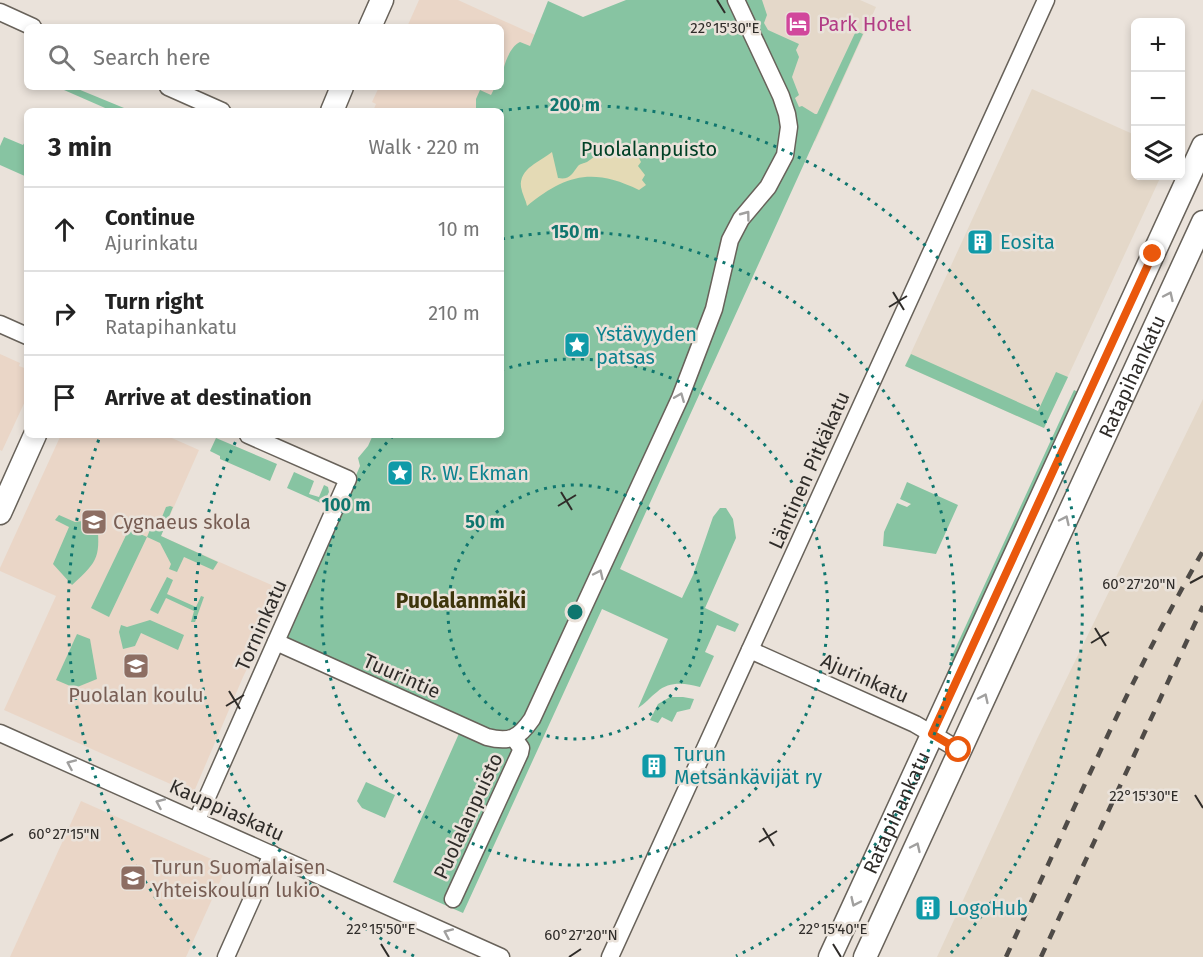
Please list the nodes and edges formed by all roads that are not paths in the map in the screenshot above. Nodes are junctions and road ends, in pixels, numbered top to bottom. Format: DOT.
graph roads {
  1 [pos="382,0"];
  2 [pos="736,0"];
  3 [pos="1046,0"];
  4 [pos="0,12"];
  5 [pos="26,24"];
  6 [pos="371,24"];
  7 [pos="175,90"];
  8 [pos="341,90"];
  9 [pos="215,108"];
  10 [pos="333,108"];
  11 [pos="1203,146"];
  12 [pos="1203,222"];
  13 [pos="0,324"];
  14 [pos="24,335"];
  15 [pos="34,438"];
  16 [pos="255,438"];
  17 [pos="0,513"];
  18 [pos="276,642"];
  19 [pos="750,650"];
  20 [pos="0,733"];
  21 [pos="932,734"];
  22 [pos="514,738"];
  23 [pos="959,750"];
  24 [pos="197,820"];
  25 [pos="272,854"];
  26 [pos="453,899"];
  27 [pos="226,957"];
  28 [pos="501,957"];
  29 [pos="610,957"];
  30 [pos="830,957"];
  31 [pos="865,957"];
  1 -- 6 [label="main road"];
  22 -- 2 [label="street, Puolalanpuisto, one-way"];
  3 -- 19 [label="street, Läntinen Pitkäkatu"];
  4 -- 5 [label="street"];
  7 -- 9 [label="street"];
  8 -- 10 [label="main road"];
  11 -- 21 [label="main road, Ratapihankatu"];
  23 -- 12 [label="main road, Ratapihankatu, one-way"];
  13 -- 14 [label="street"];
  15 -- 17 [label="main road"];
  16 -- 18 [label="street, Torninkatu"];
  18 -- 22 [label="street, Tuurintie"];
  18 -- 24 [label="street, Torninkatu"];
  19 -- 21 [label="street, Ajurinkatu"];
  19 -- 29 [label="street, Läntinen Pitkäkatu"];
  24 -- 20 [label="street, Kauppiaskatu, one-way"];
  21 -- 23 [label="street, Ajurinkatu"];
  21 -- 30 [label="main road, Ratapihankatu, one-way"];
  22 -- 26 [label="street, Puolalanpuisto"];
  31 -- 23 [label="main road, Ratapihankatu, one-way"];
  24 -- 25 [label="street, Kauppiaskatu"];
  25 -- 27 [label="street"];
  28 -- 25 [label="street, Kauppiaskatu, one-way"];
}
